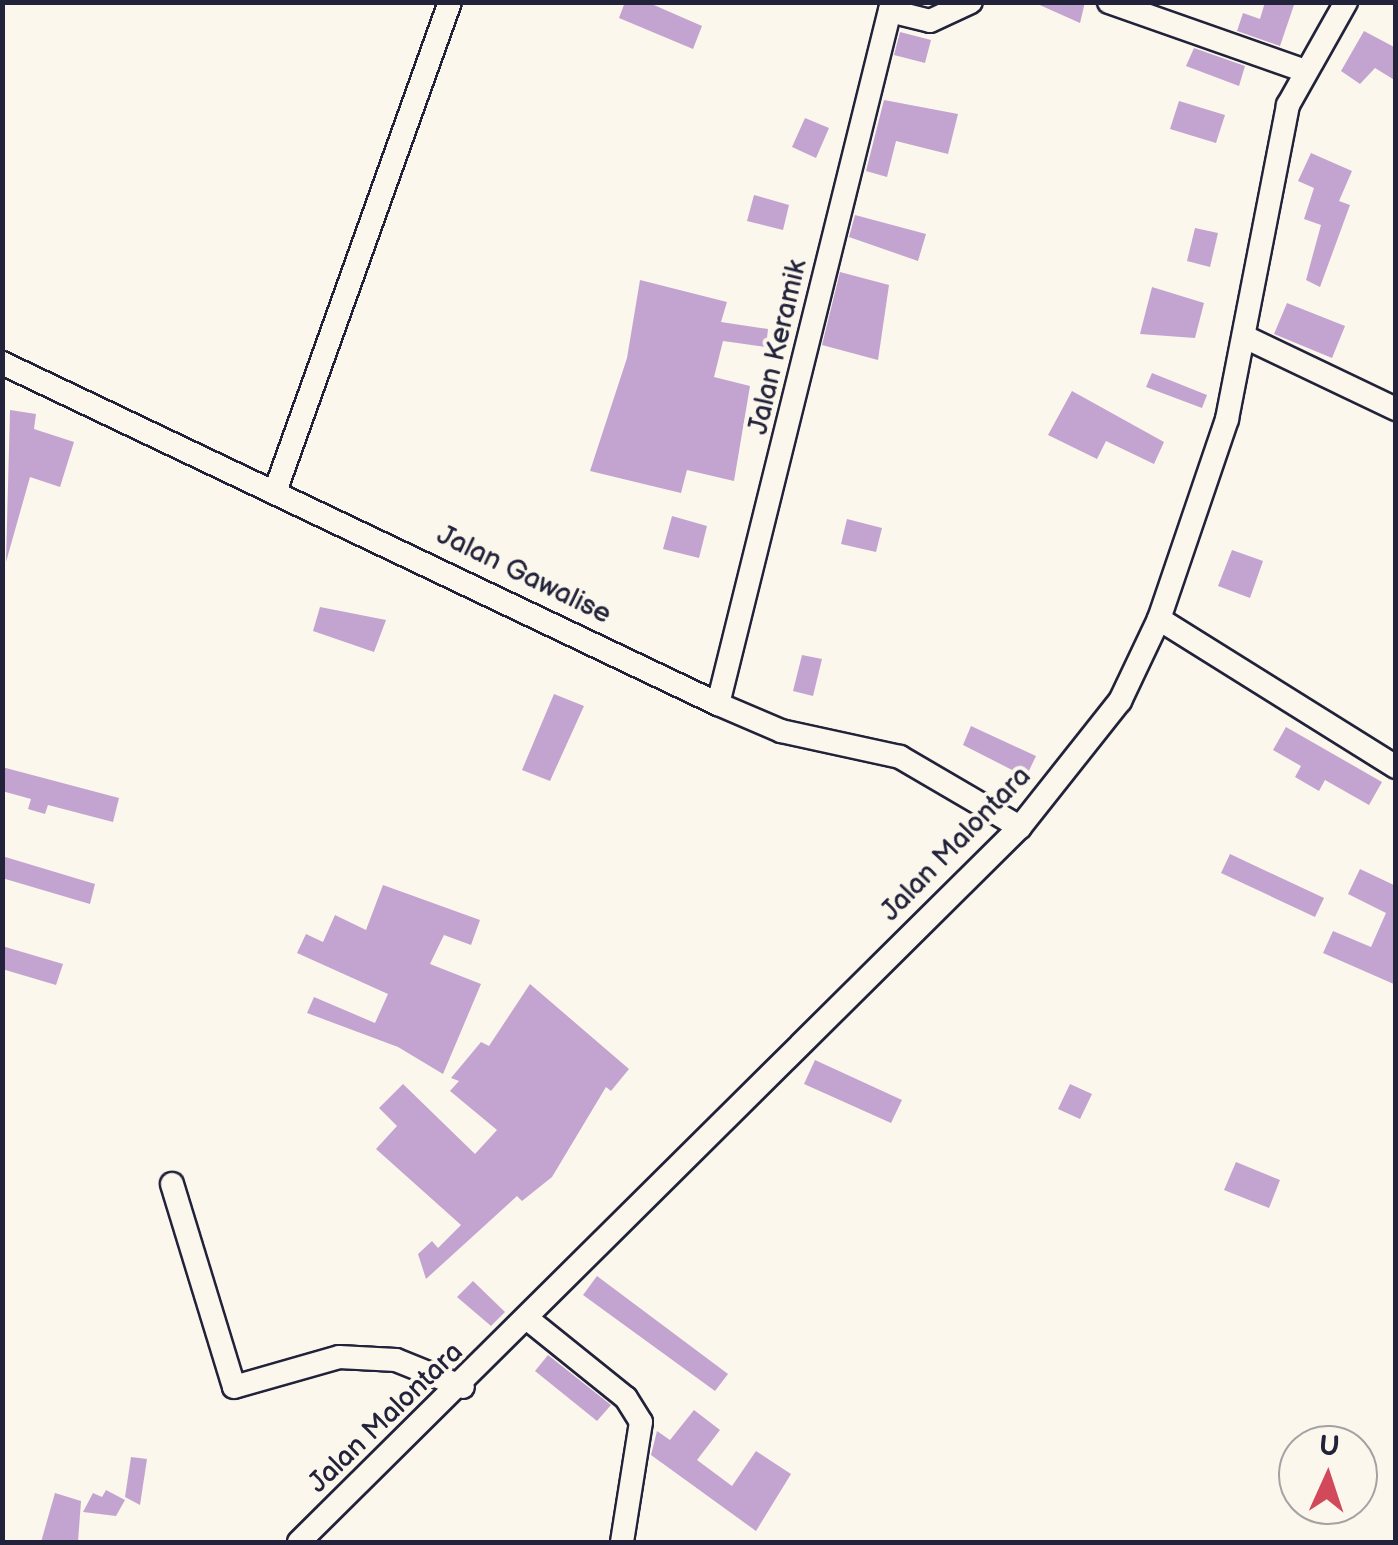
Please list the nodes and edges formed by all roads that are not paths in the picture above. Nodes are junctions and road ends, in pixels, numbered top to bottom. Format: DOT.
graph roads {
  1 [pos="450,2"];
  2 [pos="971,2"];
  3 [pos="1110,2"];
  4 [pos="1346,2"];
  5 [pos="891,7"];
  6 [pos="1302,70"];
  7 [pos="1247,338"];
  8 [pos="2,362"];
  9 [pos="1396,410"];
  10 [pos="276,489"];
  11 [pos="1159,619"];
  12 [pos="718,704"];
  13 [pos="1396,767"];
  14 [pos="1020,827"];
  15 [pos="172,1184"];
  16 [pos="529,1320"];
  17 [pos="464,1388"];
  18 [pos="299,1542"];
  19 [pos="622,1542"];
  1 -- 10 [label="street"];
  2 -- 5 [label="street"];
  3 -- 6 [label="street"];
  4 -- 6 [label="street, Jalan Malontara"];
  5 -- 12 [label="street, Jalan Keramik"];
  6 -- 7 [label="street, Jalan Malontara"];
  7 -- 9 [label="street"];
  7 -- 11 [label="street, Jalan Malontara"];
  8 -- 10 [label="street, Jalan Gawalise"];
  10 -- 12 [label="street, Jalan Gawalise"];
  11 -- 13 [label="street"];
  11 -- 14 [label="street, Jalan Malontara"];
  12 -- 14 [label="street, Jalan Gawalise"];
  14 -- 16 [label="street, Jalan Malontara"];
  15 -- 17 [label="street"];
  16 -- 17 [label="street, Jalan Malontara"];
  16 -- 19 [label="street"];
  17 -- 18 [label="street, Jalan Malontara"];
}
